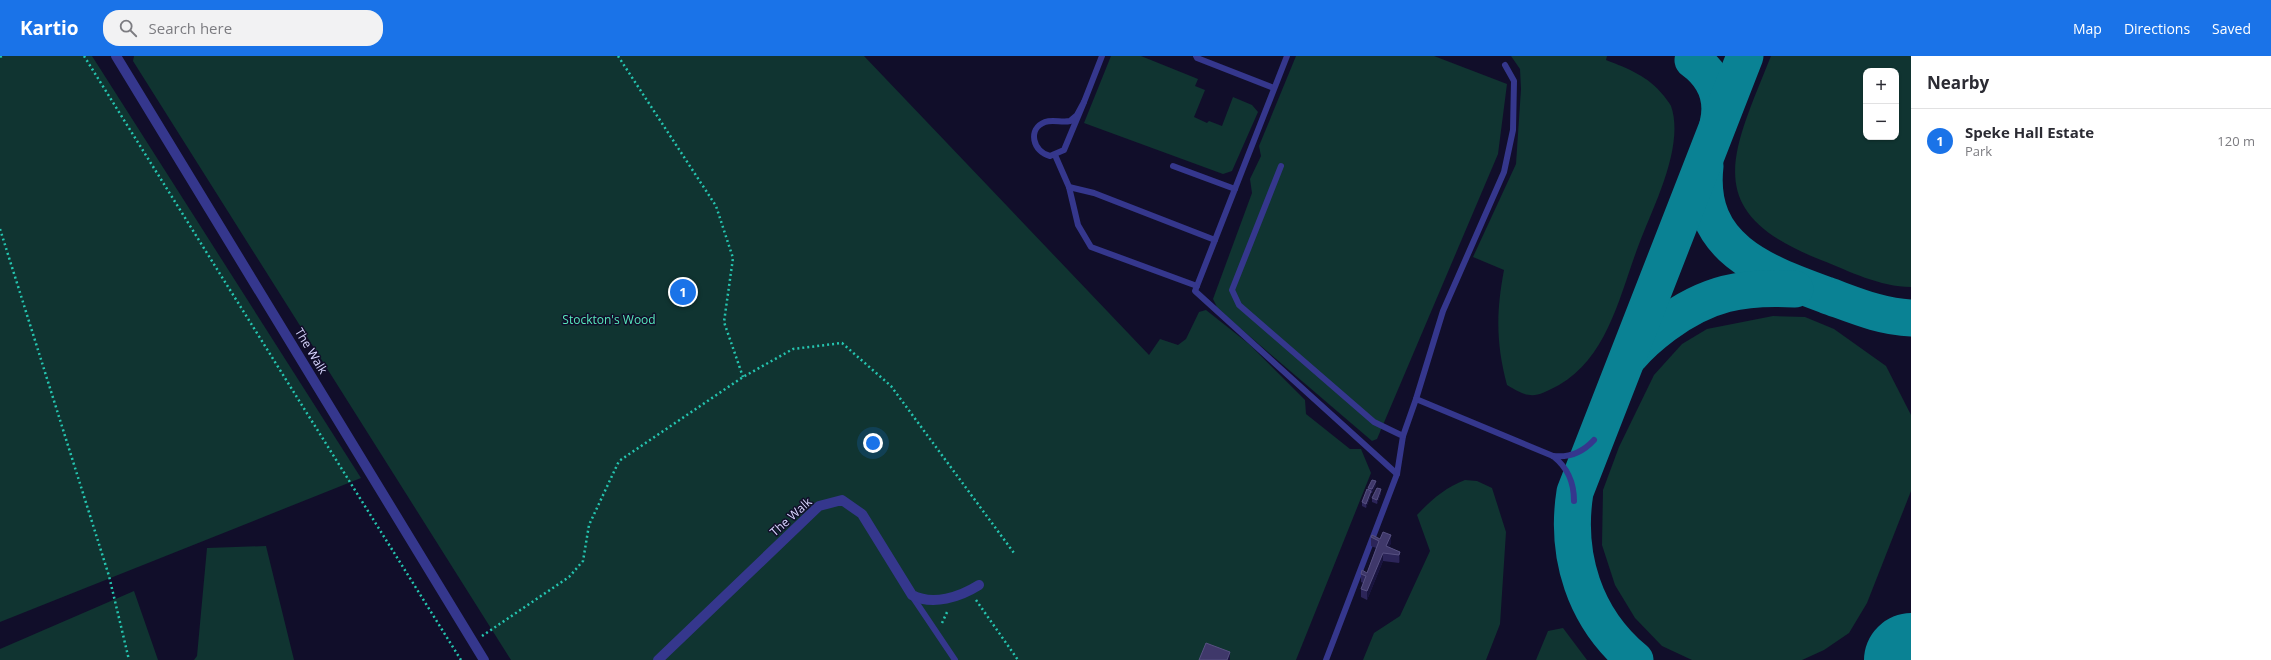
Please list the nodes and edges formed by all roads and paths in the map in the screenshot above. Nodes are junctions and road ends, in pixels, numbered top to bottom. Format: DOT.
graph roads {
  1 [pos="84,56"];
  2 [pos="116,56"];
  3 [pos="618,56"];
  4 [pos="1102,56"];
  5 [pos="1196,56"];
  6 [pos="1287,56"];
  7 [pos="1505,65"];
  8 [pos="1274,88"];
  9 [pos="1084,102"];
  10 [pos="1055,155"];
  11 [pos="1172,166"];
  12 [pos="1281,166"];
  13 [pos="1069,187"];
  14 [pos="1235,189"];
  15 [pos="0,229"];
  16 [pos="1215,240"];
  17 [pos="1197,286"];
  18 [pos="744,377"];
  19 [pos="1416,399"];
  20 [pos="1403,436"];
  21 [pos="1594,440"];
  22 [pos="1553,456"];
  23 [pos="1397,474"];
  24 [pos="1574,501"];
  25 [pos="1014,553"];
  26 [pos="979,585"];
  27 [pos="970,591"];
  28 [pos="912,595"];
  29 [pos="472,642"];
  30 [pos="129,660"];
  31 [pos="461,660"];
  32 [pos="484,660"];
  33 [pos="658,660"];
  34 [pos="955,660"];
  35 [pos="1018,660"];
  36 [pos="1326,660"];
  1 -- 31 [label="path"];
  2 -- 29 [label="street, The Walk"];
  3 -- 18 [label="path"];
  4 -- 9 [label="lane"];
  5 -- 8 [label="lane"];
  6 -- 8 [label="lane"];
  7 -- 19 [label="lane"];
  8 -- 14 [label="lane"];
  9 -- 10 [label="lane"];
  9 -- 10 [label="lane"];
  10 -- 13 [label="lane"];
  11 -- 14 [label="lane"];
  12 -- 20 [label="lane"];
  13 -- 16 [label="lane"];
  13 -- 17 [label="lane"];
  14 -- 16 [label="lane"];
  15 -- 30 [label="path"];
  16 -- 17 [label="lane"];
  17 -- 23 [label="lane"];
  18 -- 25 [label="path"];
  18 -- 29 [label="path"];
  19 -- 20 [label="lane"];
  19 -- 22 [label="lane"];
  20 -- 23 [label="lane"];
  21 -- 22 [label="lane"];
  22 -- 24 [label="lane"];
  23 -- 36 [label="lane"];
  26 -- 27 [label="street"];
  27 -- 28 [label="street"];
  27 -- 35 [label="path"];
  28 -- 33 [label="street, The Walk"];
  28 -- 34 [label="lane"];
  29 -- 32 [label="street, The Walk"];
}
